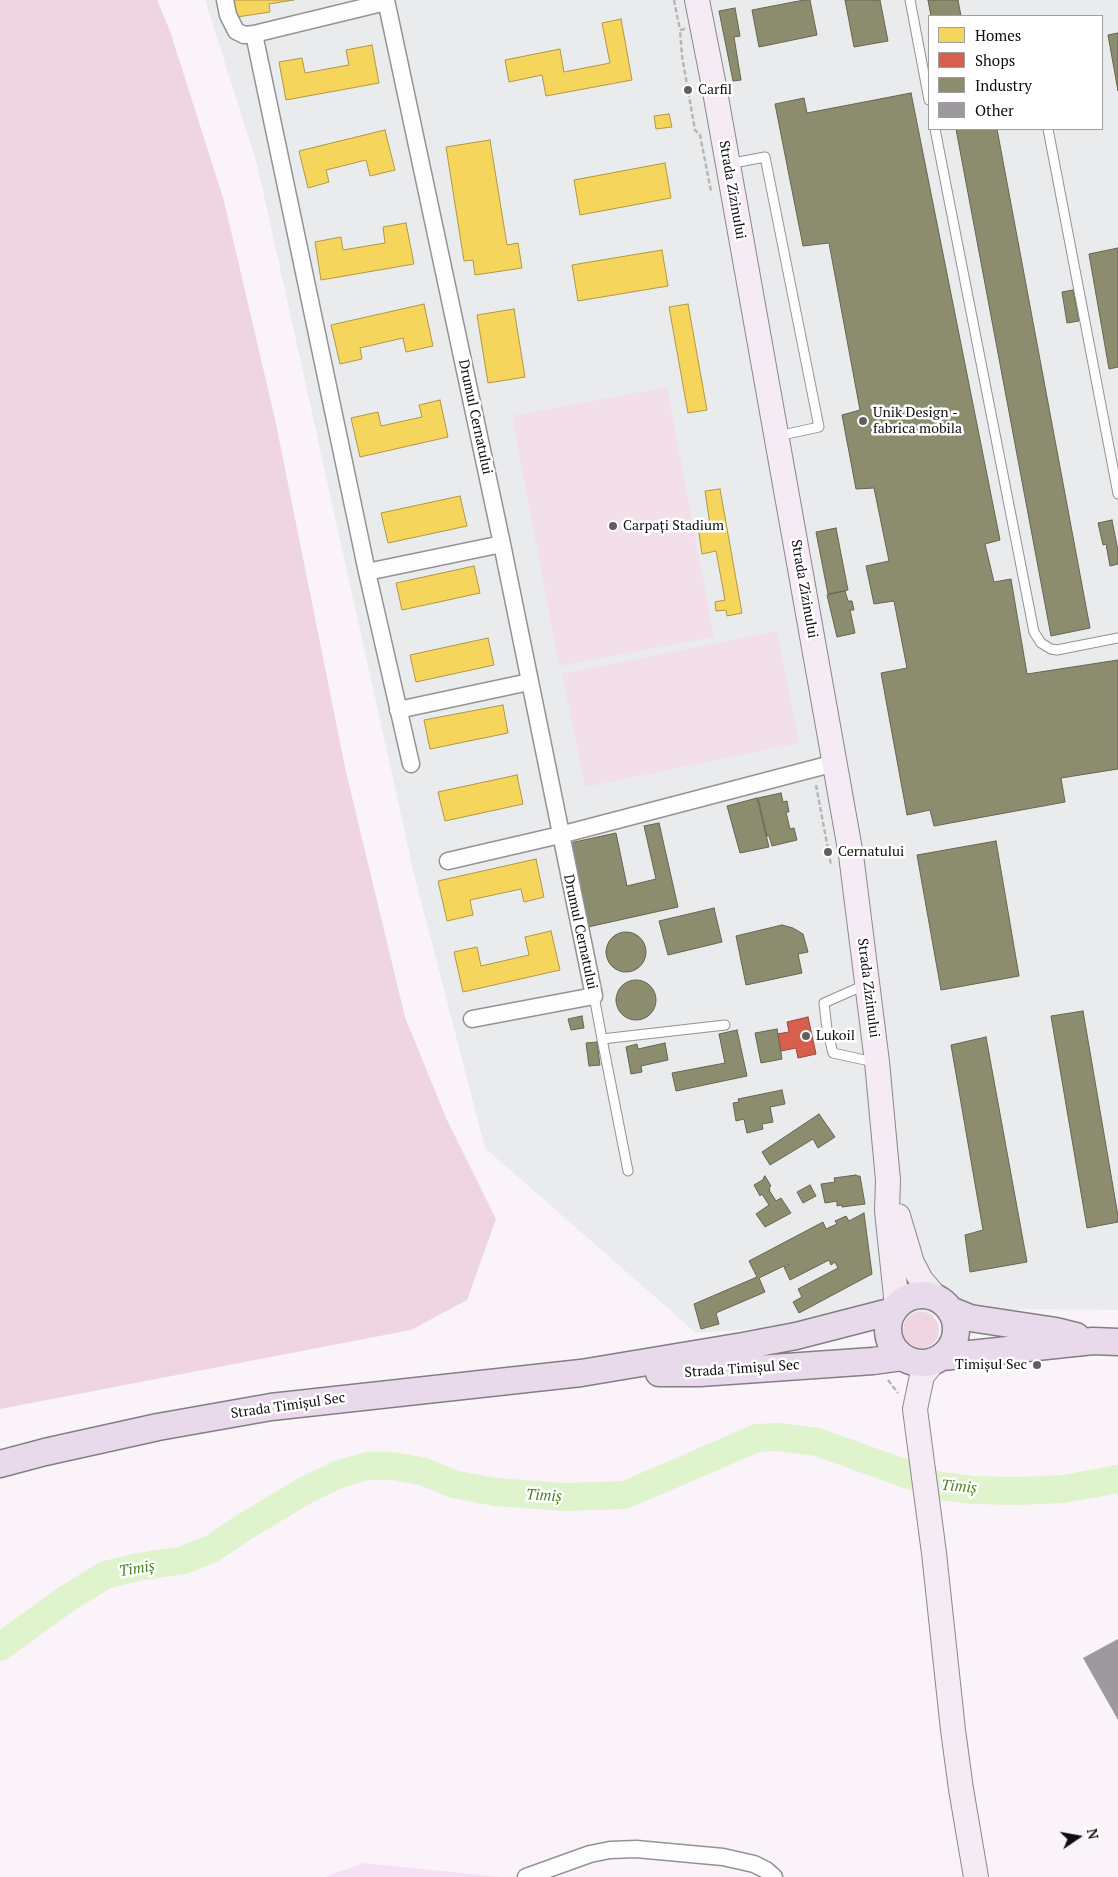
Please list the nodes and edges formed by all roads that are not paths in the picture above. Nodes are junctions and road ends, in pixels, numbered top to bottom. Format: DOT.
graph roads {
  1 [pos="225,0"];
  2 [pos="698,0"];
  3 [pos="910,0"];
  4 [pos="386,1"];
  5 [pos="254,34"];
  6 [pos="926,64"];
  7 [pos="928,88"];
  8 [pos="935,130"];
  9 [pos="1048,130"];
  10 [pos="728,164"];
  11 [pos="776,437"];
  12 [pos="1118,494"];
  13 [pos="502,544"];
  14 [pos="368,572"];
  15 [pos="1118,638"];
  16 [pos="529,682"];
  17 [pos="398,710"];
  18 [pos="836,763"];
  19 [pos="411,764"];
  20 [pos="560,835"];
  21 [pos="448,861"];
  22 [pos="868,984"];
  23 [pos="594,996"];
  24 [pos="472,1019"];
  25 [pos="725,1026"];
  26 [pos="602,1039"];
  27 [pos="877,1062"];
  28 [pos="628,1171"];
  29 [pos="888,1180"];
  30 [pos="943,1304"];
  31 [pos="895,1309"];
  32 [pos="1106,1341"];
  33 [pos="905,1359"];
  34 [pos="938,1359"];
  35 [pos="581,1373"];
  36 [pos="915,1413"];
  37 [pos="0,1464"];
  38 [pos="972,1875"];
  39 [pos="526,1877"];
  40 [pos="774,1877"];
  1 -- 5 [label="street"];
  2 -- 10 [label="main road, Strada Zizinului"];
  3 -- 6 [label="lane"];
  4 -- 5 [label="street"];
  4 -- 13 [label="street, Drumul Cernatului"];
  5 -- 14 [label="street"];
  6 -- 7 [label="lane"];
  8 -- 15 [label="lane"];
  9 -- 12 [label="lane"];
  10 -- 11 [label="main road, Strada Zizinului"];
  10 -- 11 [label="lane"];
  11 -- 18 [label="main road, Strada Zizinului"];
  13 -- 14 [label="street"];
  13 -- 16 [label="street, Drumul Cernatului"];
  14 -- 17 [label="street"];
  16 -- 17 [label="street"];
  16 -- 20 [label="street, Drumul Cernatului"];
  17 -- 19 [label="street"];
  18 -- 20 [label="street"];
  18 -- 22 [label="main road, Strada Zizinului"];
  20 -- 21 [label="street"];
  20 -- 23 [label="street, Drumul Cernatului"];
  22 -- 27 [label="main road, Strada Zizinului"];
  22 -- 27 [label="lane"];
  23 -- 24 [label="street, Drumul Cernatului"];
  23 -- 26 [label="lane"];
  25 -- 26 [label="lane"];
  26 -- 28 [label="lane"];
  27 -- 29 [label="main road, Strada Zizinului"];
  29 -- 30 [label="main road, Strada Zizinului"];
  29 -- 31 [label="main road, Strada Zizinului"];
  30 -- 31 [label="main road"];
  30 -- 32 [label="main road"];
  30 -- 34 [label="main road"];
  31 -- 33 [label="main road"];
  31 -- 35 [label="main road, Strada Timișul Sec"];
  32 -- 34 [label="main road"];
  33 -- 34 [label="main road"];
  33 -- 35 [label="main road, Strada Timișul Sec"];
  33 -- 36 [label="main road"];
  34 -- 36 [label="main road"];
  35 -- 37 [label="main road, Strada Timișul Sec"];
  36 -- 38 [label="main road"];
  39 -- 40 [label="street"];
}
